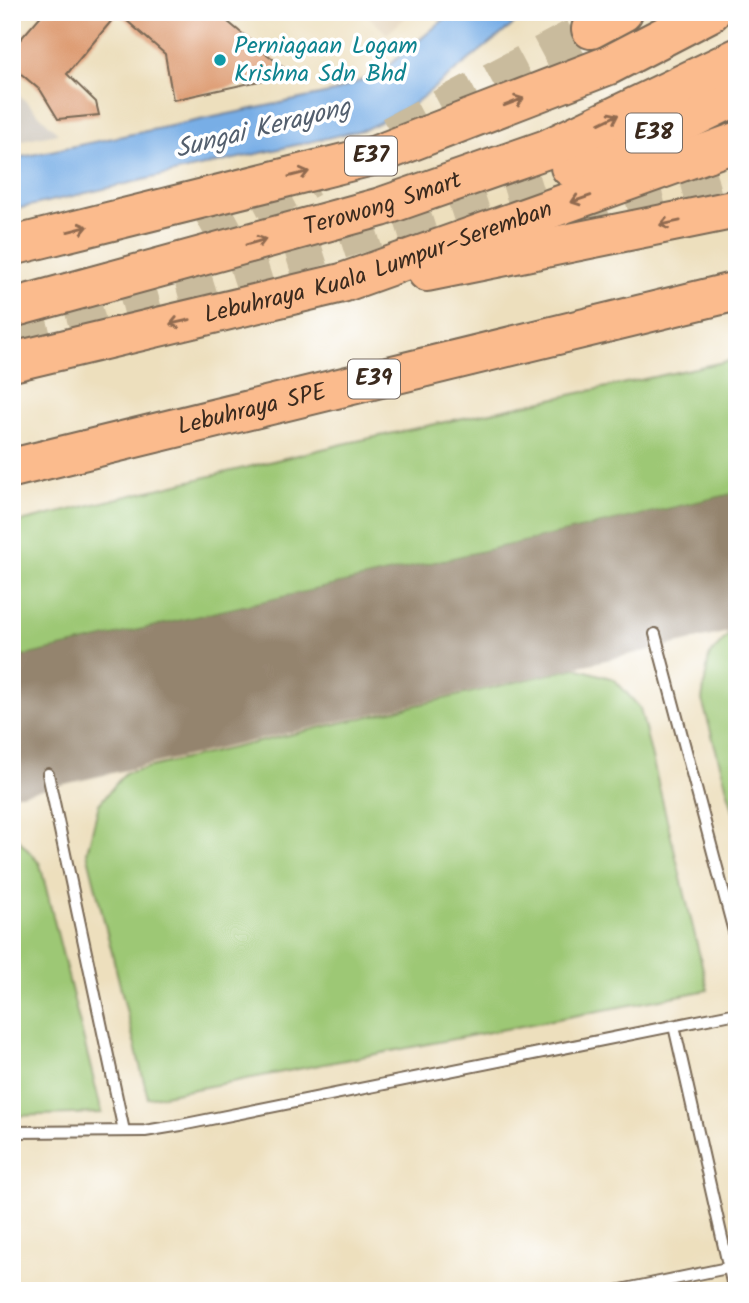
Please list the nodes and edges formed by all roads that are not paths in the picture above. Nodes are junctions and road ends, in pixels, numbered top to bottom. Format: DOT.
graph roads {
  1 [pos="711,12"];
  2 [pos="737,58"];
  3 [pos="737,96"];
  4 [pos="737,142"];
  5 [pos="570,167"];
  6 [pos="732,193"];
  7 [pos="204,235"];
  8 [pos="12,246"];
  9 [pos="737,278"];
  10 [pos="342,283"];
  11 [pos="96,287"];
  12 [pos="737,291"];
  13 [pos="12,308"];
  14 [pos="12,362"];
  15 [pos="12,453"];
  16 [pos="12,468"];
  17 [pos="655,634"];
  18 [pos="48,774"];
  19 [pos="737,943"];
  20 [pos="737,1013"];
  21 [pos="674,1026"];
  22 [pos="124,1131"];
  23 [pos="12,1132"];
  24 [pos="731,1268"];
  25 [pos="616,1291"];
  26 [pos="734,1291"];
  8 -- 1 [label="highway, E37, one-way"];
  11 -- 2 [label="highway, Terowong Smart / E38, one-way"];
  3 -- 5 [label="highway, E38"];
  4 -- 10 [label="highway, Lebuhraya Kuala Lumpur–Seremban, one-way"];
  6 -- 10 [label="highway, one-way"];
  7 -- 11 [label="highway"];
  9 -- 15 [label="highway, Lebuhraya SPE / E39"];
  10 -- 14 [label="highway, Lebuhraya Kuala Lumpur–Seremban, one-way"];
  11 -- 13 [label="highway, Terowong Smart / E38"];
  12 -- 16 [label="highway, Lebuhraya SPE / E39"];
  17 -- 19 [label="lane"];
  18 -- 22 [label="lane"];
  20 -- 21 [label="lane"];
  21 -- 22 [label="lane"];
  21 -- 24 [label="lane"];
  22 -- 23 [label="lane"];
  24 -- 25 [label="lane"];
  24 -- 26 [label="lane"];
}
